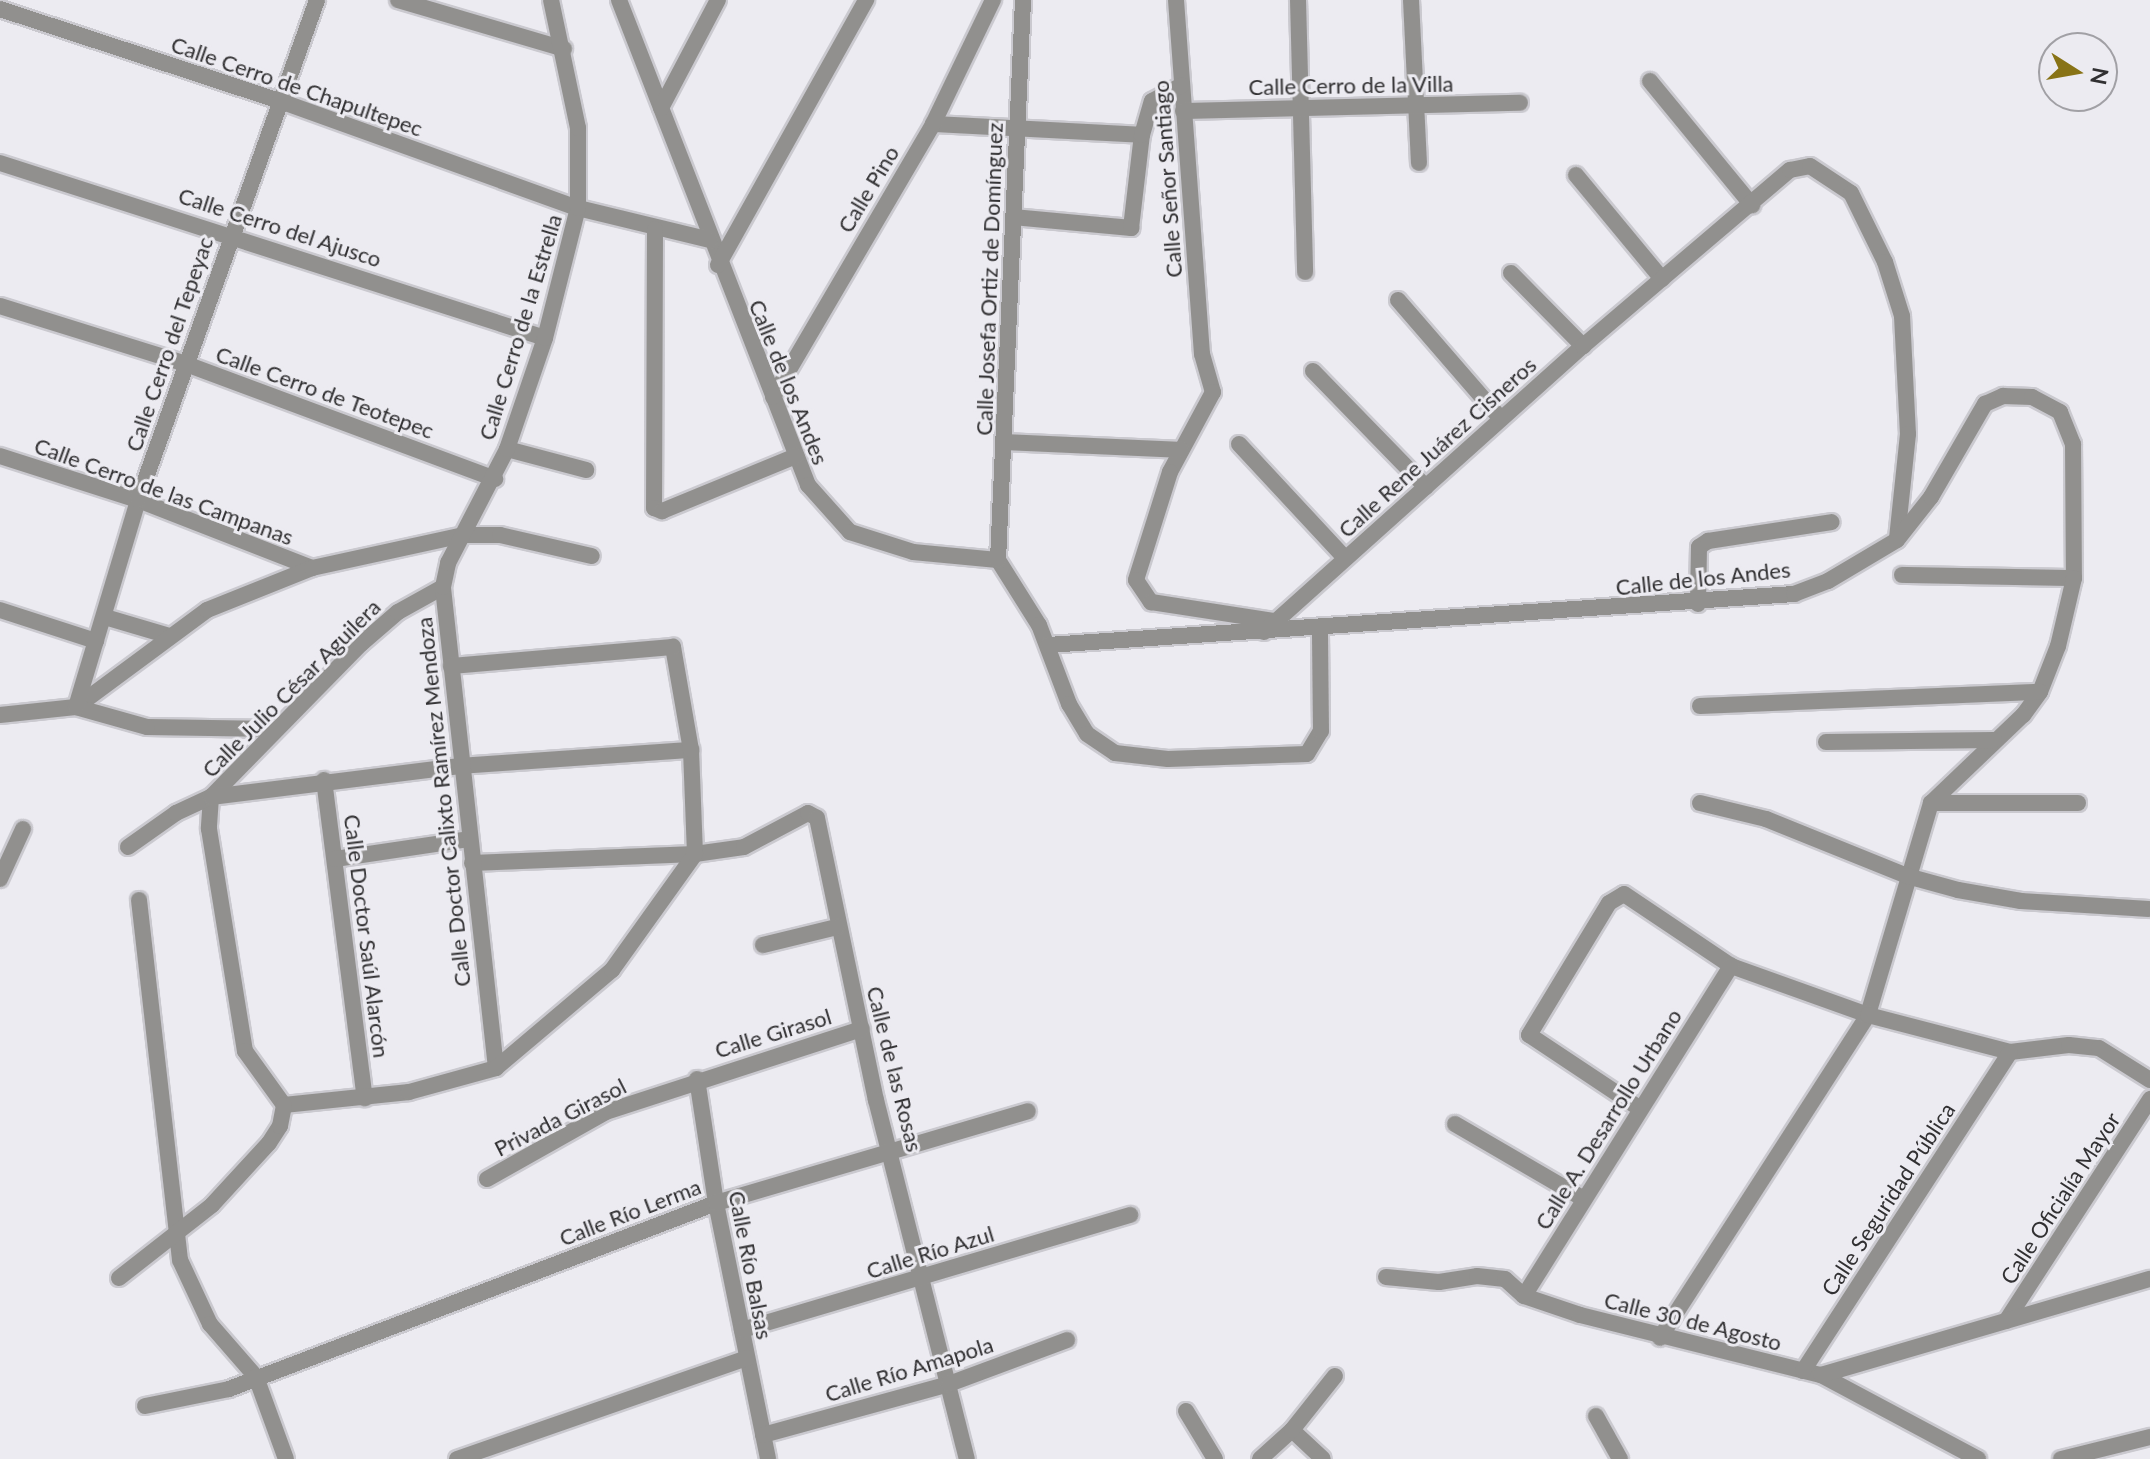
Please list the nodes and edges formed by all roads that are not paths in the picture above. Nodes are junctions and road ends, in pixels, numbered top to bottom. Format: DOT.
graph roads {
  1 [pos="317,0"];
  2 [pos="398,0"];
  3 [pos="551,0"];
  4 [pos="619,0"];
  5 [pos="718,0"];
  6 [pos="866,0"];
  7 [pos="993,0"];
  8 [pos="1023,0"];
  9 [pos="1176,0"];
  10 [pos="1298,0"];
  11 [pos="1411,0"];
  12 [pos="0,9"];
  13 [pos="564,49"];
  14 [pos="1650,81"];
  15 [pos="1182,85"];
  16 [pos="280,101"];
  17 [pos="1520,103"];
  18 [pos="1417,106"];
  19 [pos="661,108"];
  20 [pos="1300,109"];
  21 [pos="1183,111"];
  22 [pos="933,124"];
  23 [pos="1015,128"];
  24 [pos="1142,135"];
  25 [pos="0,163"];
  26 [pos="1419,163"];
  27 [pos="1576,175"];
  28 [pos="1752,205"];
  29 [pos="578,208"];
  30 [pos="1013,217"];
  31 [pos="655,229"];
  32 [pos="230,233"];
  33 [pos="710,240"];
  34 [pos="718,265"];
  35 [pos="1305,272"];
  36 [pos="1511,273"];
  37 [pos="1662,279"];
  38 [pos="1398,300"];
  39 [pos="0,306"];
  40 [pos="545,338"];
  41 [pos="1583,346"];
  42 [pos="186,364"];
  43 [pos="1313,371"];
  44 [pos="773,397"];
  45 [pos="1501,419"];
  46 [pos="1006,442"];
  47 [pos="1239,444"];
  48 [pos="507,449"];
  49 [pos="1181,450"];
  50 [pos="0,456"];
  51 [pos="796,456"];
  52 [pos="586,470"];
  53 [pos="495,479"];
  54 [pos="1426,487"];
  55 [pos="138,500"];
  56 [pos="1832,522"];
  57 [pos="463,535"];
  58 [pos="1897,540"];
  59 [pos="592,556"];
  60 [pos="1345,558"];
  61 [pos="998,560"];
  62 [pos="312,568"];
  63 [pos="1902,575"];
  64 [pos="2074,578"];
  65 [pos="443,587"];
  66 [pos="1698,604"];
  67 [pos="0,610"];
  68 [pos="105,617"];
  69 [pos="1269,626"];
  70 [pos="1320,628"];
  71 [pos="169,636"];
  72 [pos="96,641"];
  73 [pos="1048,645"];
  74 [pos="451,666"];
  75 [pos="2040,692"];
  76 [pos="1700,706"];
  77 [pos="76,707"];
  78 [pos="0,715"];
  79 [pos="274,729"];
  80 [pos="1994,740"];
  81 [pos="1826,742"];
  82 [pos="691,750"];
  83 [pos="460,766"];
  84 [pos="324,780"];
  85 [pos="211,797"];
  86 [pos="1700,803"];
  87 [pos="1931,803"];
  88 [pos="2078,803"];
  89 [pos="23,829"];
  90 [pos="469,839"];
  91 [pos="128,847"];
  92 [pos="695,854"];
  93 [pos="335,859"];
  94 [pos="472,863"];
  95 [pos="1907,876"];
  96 [pos="0,879"];
  97 [pos="139,900"];
  98 [pos="2149,909"];
  99 [pos="837,927"];
  100 [pos="763,945"];
  101 [pos="1731,966"];
  102 [pos="1868,1015"];
  103 [pos="862,1029"];
  104 [pos="2010,1052"];
  105 [pos="496,1068"];
  106 [pos="697,1079"];
  107 [pos="2150,1080"];
  108 [pos="365,1098"];
  109 [pos="2150,1099"];
  110 [pos="284,1105"];
  111 [pos="1639,1108"];
  112 [pos="1028,1111"];
  113 [pos="1455,1124"];
  114 [pos="892,1153"];
  115 [pos="487,1179"];
  116 [pos="1582,1198"];
  117 [pos="716,1203"];
  118 [pos="1130,1215"];
  119 [pos="176,1234"];
  120 [pos="1386,1277"];
  121 [pos="119,1278"];
  122 [pos="921,1278"];
  123 [pos="2150,1279"];
  124 [pos="1524,1296"];
  125 [pos="2006,1321"];
  126 [pos="742,1330"];
  127 [pos="1660,1338"];
  128 [pos="1067,1340"];
  129 [pos="747,1358"];
  130 [pos="1803,1371"];
  131 [pos="1821,1375"];
  132 [pos="1335,1376"];
  133 [pos="256,1377"];
  134 [pos="949,1384"];
  135 [pos="145,1406"];
  136 [pos="1186,1411"];
  137 [pos="1596,1416"];
  138 [pos="1292,1430"];
  139 [pos="763,1435"];
  140 [pos="2150,1437"];
  141 [pos="286,1459"];
  142 [pos="457,1459"];
  143 [pos="768,1459"];
  144 [pos="967,1459"];
  145 [pos="1215,1459"];
  146 [pos="1260,1459"];
  147 [pos="1323,1459"];
  148 [pos="1620,1459"];
  149 [pos="1978,1459"];
  150 [pos="2061,1459"];
  1 -- 16 [label="street, Calle Cerro del Tepeyac"];
  2 -- 13 [label="street"];
  3 -- 13 [label="street, Calle Cerro de la Estrella"];
  4 -- 19 [label="street, Calle de los Andes"];
  5 -- 19 [label="street"];
  6 -- 34 [label="street"];
  7 -- 22 [label="street, Calle Pino"];
  8 -- 23 [label="street, Calle Josefa Ortiz de Domínguez"];
  9 -- 15 [label="street, Calle Señor Santiago"];
  10 -- 20 [label="street"];
  11 -- 18 [label="street"];
  12 -- 16 [label="street, Calle Cerro de Chapultepec"];
  13 -- 29 [label="street, Calle Cerro de la Estrella"];
  14 -- 28 [label="street"];
  15 -- 21 [label="street, Calle Señor Santiago"];
  15 -- 24 [label="street"];
  16 -- 29 [label="street, Calle Cerro de Chapultepec"];
  16 -- 32 [label="street, Calle Cerro del Tepeyac"];
  17 -- 18 [label="street, Calle Cerro de la Villa"];
  18 -- 20 [label="street, Calle Cerro de la Villa"];
  18 -- 26 [label="street"];
  19 -- 33 [label="street, Calle de los Andes"];
  20 -- 21 [label="street, Calle Cerro de la Villa"];
  20 -- 35 [label="street"];
  21 -- 49 [label="street, Calle Señor Santiago"];
  22 -- 23 [label="street"];
  22 -- 44 [label="street, Calle Pino"];
  23 -- 24 [label="street"];
  23 -- 30 [label="street, Calle Josefa Ortiz de Domínguez"];
  24 -- 30 [label="street"];
  25 -- 32 [label="street, Calle Cerro del Ajusco"];
  27 -- 37 [label="street"];
  28 -- 37 [label="street, Calle Rene Juárez Cisneros"];
  28 -- 58 [label="street, Calle Rene Juárez Cisneros"];
  29 -- 31 [label="street, Calle Cerro de Chapultepec"];
  29 -- 40 [label="street, Calle Cerro de la Estrella"];
  30 -- 46 [label="street, Calle Josefa Ortiz de Domínguez"];
  31 -- 33 [label="street, Calle Cerro de Chapultepec"];
  31 -- 51 [label="street"];
  32 -- 40 [label="street, Calle Cerro del Ajusco"];
  32 -- 42 [label="street, Calle Cerro del Tepeyac"];
  33 -- 34 [label="street, Calle de los Andes"];
  34 -- 44 [label="street, Calle de los Andes"];
  36 -- 41 [label="street"];
  37 -- 41 [label="street, Calle Rene Juárez Cisneros"];
  38 -- 45 [label="street"];
  39 -- 42 [label="street, Calle Cerro de Teotepec"];
  40 -- 48 [label="street, Calle Cerro de la Estrella"];
  41 -- 45 [label="street, Calle Rene Juárez Cisneros"];
  42 -- 53 [label="street, Calle Cerro de Teotepec"];
  42 -- 55 [label="street, Calle Cerro del Tepeyac"];
  43 -- 54 [label="street"];
  44 -- 51 [label="street, Calle de los Andes"];
  45 -- 54 [label="street, Calle Rene Juárez Cisneros"];
  46 -- 49 [label="street"];
  46 -- 61 [label="street, Calle Josefa Ortiz de Domínguez"];
  47 -- 60 [label="street"];
  48 -- 52 [label="street"];
  48 -- 53 [label="street, Calle Cerro de la Estrella"];
  49 -- 69 [label="street, Calle Señor Santiago"];
  50 -- 55 [label="street, Calle Cerro de las Campanas"];
  51 -- 61 [label="street, Calle de los Andes"];
  53 -- 57 [label="street, Calle Cerro de la Estrella"];
  54 -- 60 [label="street, Calle Rene Juárez Cisneros"];
  55 -- 62 [label="street, Calle Cerro de las Campanas"];
  55 -- 68 [label="street, Calle Cerro del Tepeyac"];
  56 -- 66 [label="street"];
  57 -- 59 [label="street"];
  57 -- 62 [label="street"];
  57 -- 65 [label="street, Calle Doctor Calixto Ramírez Mendoza"];
  58 -- 64 [label="street, Calle de los Andes"];
  58 -- 66 [label="street, Calle de los Andes"];
  60 -- 69 [label="street, Calle Rene Juárez Cisneros"];
  61 -- 73 [label="street"];
  62 -- 71 [label="street"];
  63 -- 64 [label="street"];
  64 -- 75 [label="street, Calle de los Andes"];
  65 -- 74 [label="street, Calle Doctor Calixto Ramírez Mendoza"];
  65 -- 79 [label="street, Calle Julio César Aguilera"];
  66 -- 70 [label="street, Calle de los Andes"];
  67 -- 72 [label="street"];
  68 -- 71 [label="street"];
  68 -- 72 [label="street, Calle Cerro del Tepeyac"];
  69 -- 70 [label="street, Calle de los Andes"];
  69 -- 73 [label="street"];
  70 -- 73 [label="street"];
  71 -- 77 [label="street"];
  72 -- 77 [label="street, Calle Cerro del Tepeyac"];
  74 -- 82 [label="street"];
  74 -- 83 [label="street, Calle Doctor Calixto Ramírez Mendoza"];
  75 -- 76 [label="street"];
  75 -- 80 [label="street, Calle de los Andes"];
  77 -- 78 [label="street"];
  77 -- 79 [label="street"];
  79 -- 85 [label="street, Calle Julio César Aguilera"];
  80 -- 81 [label="street"];
  80 -- 87 [label="street, Calle de los Andes"];
  82 -- 83 [label="street"];
  82 -- 92 [label="street"];
  83 -- 84 [label="street"];
  83 -- 90 [label="street, Calle Doctor Calixto Ramírez Mendoza"];
  84 -- 85 [label="street"];
  84 -- 93 [label="street, Calle Doctor Saúl Alarcón"];
  85 -- 91 [label="street"];
  85 -- 110 [label="street"];
  86 -- 95 [label="street"];
  87 -- 88 [label="street"];
  87 -- 95 [label="street, Calle de los Andes"];
  89 -- 96 [label="street"];
  90 -- 93 [label="street"];
  90 -- 94 [label="street, Calle Doctor Calixto Ramírez Mendoza"];
  92 -- 94 [label="street"];
  92 -- 99 [label="street, Calle de las Rosas"];
  92 -- 105 [label="street"];
  93 -- 108 [label="street, Calle Doctor Saúl Alarcón"];
  94 -- 105 [label="street, Calle Doctor Calixto Ramírez Mendoza"];
  95 -- 98 [label="street"];
  95 -- 102 [label="street, Calle de los Andes"];
  97 -- 119 [label="street"];
  99 -- 100 [label="street"];
  99 -- 103 [label="street, Calle de las Rosas"];
  101 -- 102 [label="street"];
  101 -- 111 [label="street, Calle A. Desarrollo Urbano"];
  101 -- 111 [label="street"];
  102 -- 104 [label="street"];
  102 -- 127 [label="street, Calle de los Andes"];
  103 -- 106 [label="street, Calle Girasol"];
  103 -- 114 [label="street, Calle de las Rosas"];
  104 -- 107 [label="street"];
  104 -- 130 [label="street, Calle Seguridad Pública"];
  105 -- 108 [label="street"];
  106 -- 115 [label="street, Privada Girasol"];
  106 -- 117 [label="street, Calle Río Balsas"];
  108 -- 110 [label="street"];
  109 -- 125 [label="street, Calle Oficialía Mayor"];
  110 -- 119 [label="street"];
  111 -- 116 [label="street, Calle A. Desarrollo Urbano"];
  112 -- 114 [label="street, Calle Río Lerma"];
  113 -- 116 [label="street"];
  114 -- 117 [label="street, Calle Río Lerma"];
  114 -- 122 [label="street, Calle de las Rosas"];
  116 -- 124 [label="street, Calle A. Desarrollo Urbano"];
  117 -- 126 [label="street, Calle Río Balsas"];
  117 -- 133 [label="street, Calle Río Lerma"];
  118 -- 122 [label="street, Calle Río Azul"];
  119 -- 121 [label="street"];
  119 -- 133 [label="street"];
  120 -- 124 [label="street, Calle 30 de Agosto"];
  122 -- 126 [label="street, Calle Río Azul"];
  122 -- 134 [label="street, Calle de las Rosas"];
  123 -- 125 [label="street"];
  124 -- 127 [label="street, Calle 30 de Agosto"];
  125 -- 131 [label="street"];
  126 -- 129 [label="street, Calle Río Balsas"];
  127 -- 130 [label="street, Calle 30 de Agosto"];
  128 -- 134 [label="street, Calle Río Amapola"];
  129 -- 139 [label="street, Calle Río Balsas"];
  129 -- 142 [label="street"];
  130 -- 131 [label="street, Calle 30 de Agosto"];
  131 -- 149 [label="street, Calle 30 de Agosto"];
  132 -- 138 [label="street"];
  133 -- 135 [label="street, Calle Río Lerma"];
  133 -- 141 [label="street"];
  134 -- 139 [label="street, Calle Río Amapola"];
  134 -- 144 [label="street, Calle de las Rosas"];
  136 -- 145 [label="street"];
  137 -- 148 [label="street"];
  138 -- 146 [label="street"];
  138 -- 147 [label="street"];
  139 -- 143 [label="street, Calle Río Balsas"];
  140 -- 150 [label="street"];
}
